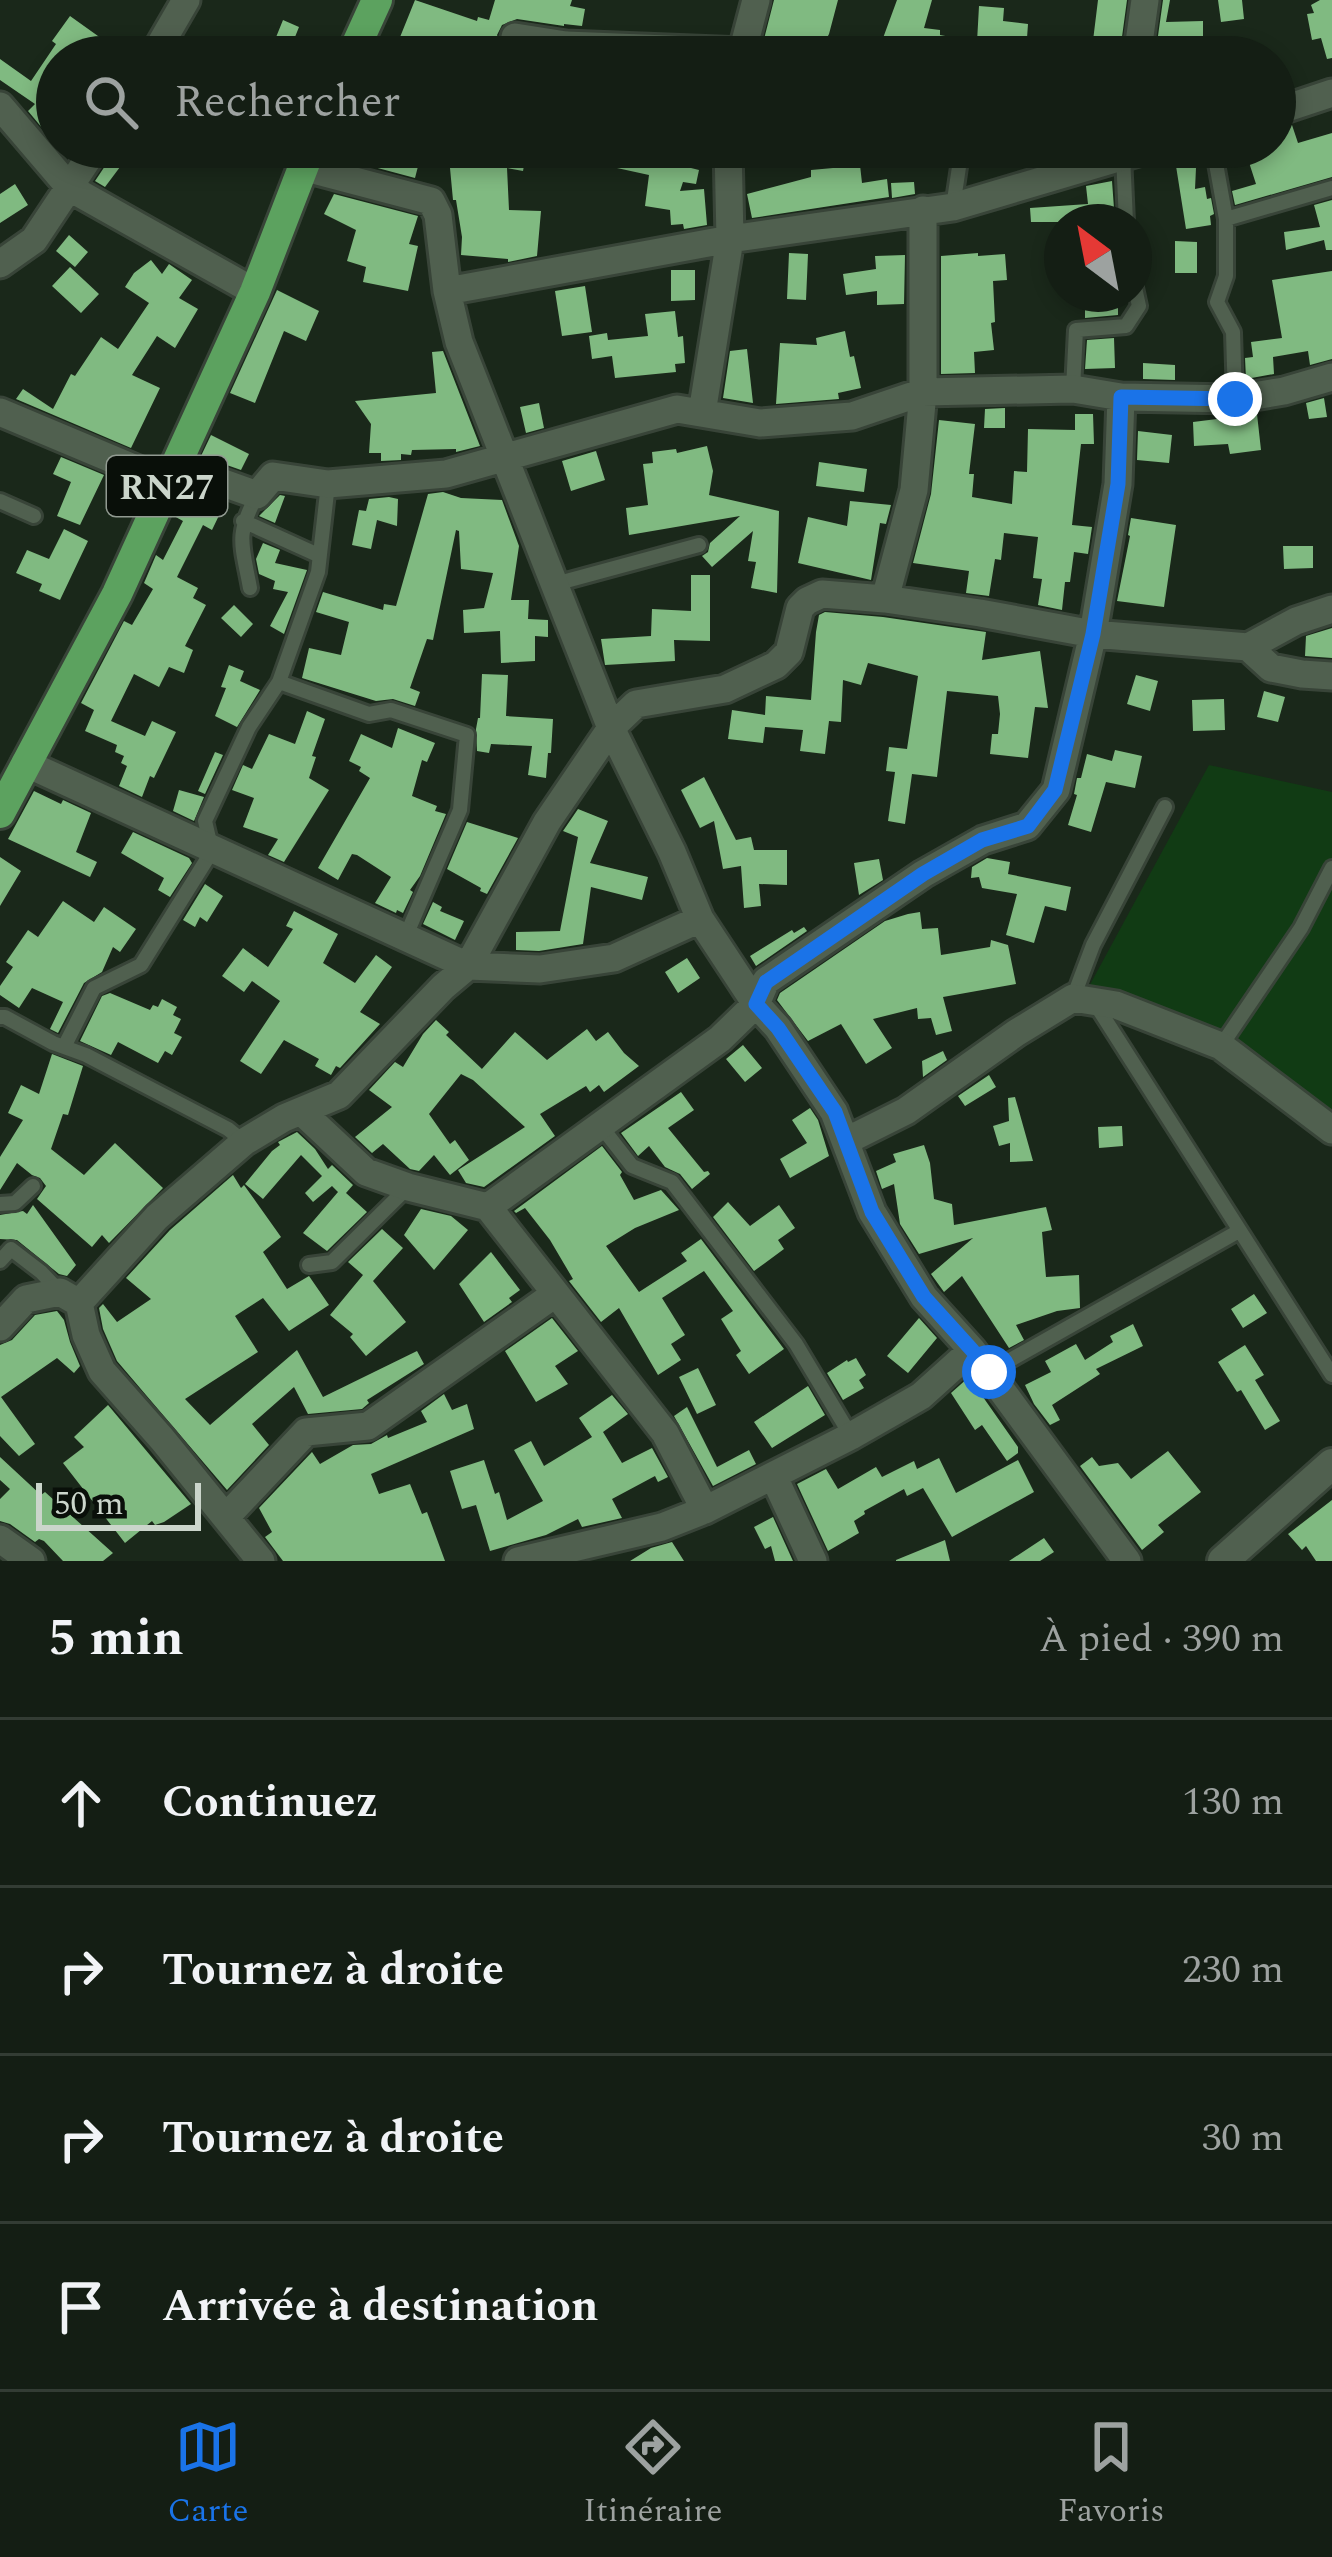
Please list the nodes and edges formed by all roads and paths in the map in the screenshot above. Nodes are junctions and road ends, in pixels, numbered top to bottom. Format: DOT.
graph roads {
  1 [pos="186,0"];
  2 [pos="377,0"];
  3 [pos="757,0"];
  4 [pos="1145,0"];
  5 [pos="165,36"];
  6 [pos="361,36"];
  7 [pos="747,36"];
  8 [pos="1140,36"];
  9 [pos="1332,93"];
  10 [pos="1296,105"];
  11 [pos="0,106"];
  12 [pos="36,148"];
  13 [pos="53,168"];
  14 [pos="83,168"];
  15 [pos="302,168"];
  16 [pos="337,168"];
  17 [pos="728,168"];
  18 [pos="959,168"];
  19 [pos="1071,168"];
  20 [pos="1124,168"];
  21 [pos="1217,168"];
  22 [pos="70,188"];
  23 [pos="1332,188"];
  24 [pos="1125,204"];
  25 [pos="953,207"];
  26 [pos="922,209"];
  27 [pos="1226,219"];
  28 [pos="730,239"];
  29 [pos="0,264"];
  30 [pos="447,291"];
  31 [pos="255,292"];
  32 [pos="1135,312"];
  33 [pos="1332,377"];
  34 [pos="1073,388"];
  35 [pos="923,392"];
  36 [pos="1121,397"];
  37 [pos="1235,399"];
  38 [pos="0,412"];
  39 [pos="702,412"];
  40 [pos="503,458"];
  41 [pos="172,475"];
  42 [pos="328,484"];
  43 [pos="257,494"];
  44 [pos="0,501"];
  45 [pos="34,516"];
  46 [pos="242,521"];
  47 [pos="699,545"];
  48 [pos="318,555"];
  49 [pos="555,584"];
  50 [pos="250,588"];
  51 [pos="884,599"];
  52 [pos="1332,610"];
  53 [pos="1093,634"];
  54 [pos="1248,647"];
  55 [pos="1332,676"];
  56 [pos="279,682"];
  57 [pos="611,728"];
  58 [pos="25,763"];
  59 [pos="1165,808"];
  60 [pos="0,813"];
  61 [pos="212,850"];
  62 [pos="1332,868"];
  63 [pos="700,920"];
  64 [pos="405,938"];
  65 [pos="468,966"];
  66 [pos="1083,999"];
  67 [pos="756,1004"];
  68 [pos="0,1017"];
  69 [pos="65,1045"];
  70 [pos="1221,1046"];
  71 [pos="302,1112"];
  72 [pos="600,1125"];
  73 [pos="1332,1130"];
  74 [pos="846,1141"];
  75 [pos="244,1142"];
  76 [pos="33,1186"];
  77 [pos="408,1187"];
  78 [pos="0,1204"];
  79 [pos="488,1207"];
  80 [pos="1239,1231"];
  81 [pos="4,1251"];
  82 [pos="309,1264"];
  83 [pos="555,1294"];
  84 [pos="69,1298"];
  85 [pos="0,1328"];
  86 [pos="981,1361"];
  87 [pos="1332,1376"];
  88 [pos="851,1436"];
  89 [pos="1332,1464"];
  90 [pos="774,1477"];
  91 [pos="706,1510"];
  92 [pos="226,1517"];
  93 [pos="0,1539"];
  94 [pos="31,1561"];
  95 [pos="261,1561"];
  96 [pos="518,1561"];
  97 [pos="813,1561"];
  98 [pos="1127,1561"];
  99 [pos="1223,1561"];
  1 -- 5 [label="street"];
  2 -- 6 [label="main road"];
  3 -- 7 [label="street"];
  4 -- 8 [label="street"];
  9 -- 10 [label="street"];
  11 -- 12 [label="street"];
  13 -- 22 [label="street"];
  14 -- 22 [label="street"];
  15 -- 31 [label="main road, RN27"];
  16 -- 30 [label="street"];
  17 -- 28 [label="street"];
  18 -- 25 [label="lane"];
  19 -- 25 [label="street"];
  20 -- 24 [label="lane"];
  21 -- 27 [label="lane"];
  22 -- 29 [label="street"];
  22 -- 31 [label="street"];
  23 -- 27 [label="lane"];
  25 -- 26 [label="street"];
  26 -- 28 [label="street"];
  26 -- 35 [label="street"];
  27 -- 37 [label="lane"];
  28 -- 30 [label="street"];
  28 -- 39 [label="street"];
  30 -- 40 [label="street"];
  31 -- 41 [label="main road, RN27"];
  32 -- 34 [label="lane"];
  33 -- 37 [label="street"];
  34 -- 35 [label="street"];
  34 -- 36 [label="street"];
  35 -- 39 [label="street"];
  35 -- 51 [label="street"];
  36 -- 37 [label="street"];
  36 -- 53 [label="street"];
  38 -- 41 [label="street"];
  39 -- 40 [label="street"];
  40 -- 42 [label="street"];
  40 -- 49 [label="street"];
  41 -- 43 [label="street"];
  41 -- 58 [label="main road, RN27"];
  42 -- 43 [label="street"];
  42 -- 48 [label="lane"];
  43 -- 46 [label="lane"];
  44 -- 45 [label="lane"];
  46 -- 48 [label="lane"];
  46 -- 50 [label="lane"];
  47 -- 49 [label="lane"];
  48 -- 56 [label="lane"];
  49 -- 57 [label="street"];
  51 -- 53 [label="street"];
  51 -- 57 [label="street"];
  52 -- 54 [label="street"];
  53 -- 54 [label="street"];
  53 -- 67 [label="street"];
  54 -- 55 [label="street"];
  56 -- 61 [label="lane"];
  56 -- 64 [label="lane"];
  57 -- 63 [label="street"];
  57 -- 65 [label="street"];
  58 -- 60 [label="main road, RN27"];
  58 -- 61 [label="street"];
  59 -- 66 [label="lane"];
  61 -- 64 [label="street"];
  61 -- 69 [label="lane"];
  62 -- 70 [label="lane"];
  63 -- 65 [label="street"];
  63 -- 67 [label="street"];
  64 -- 65 [label="street"];
  65 -- 71 [label="street"];
  66 -- 70 [label="street"];
  66 -- 74 [label="street"];
  66 -- 80 [label="lane"];
  67 -- 72 [label="street"];
  67 -- 74 [label="street"];
  68 -- 69 [label="lane"];
  69 -- 75 [label="lane"];
  70 -- 73 [label="street"];
  71 -- 75 [label="street"];
  71 -- 77 [label="street"];
  72 -- 79 [label="street"];
  72 -- 88 [label="lane"];
  74 -- 86 [label="street"];
  75 -- 84 [label="street"];
  76 -- 78 [label="lane"];
  77 -- 79 [label="street"];
  77 -- 82 [label="lane"];
  79 -- 83 [label="street"];
  80 -- 86 [label="lane"];
  80 -- 87 [label="lane"];
  81 -- 84 [label="lane"];
  83 -- 91 [label="street"];
  83 -- 92 [label="street"];
  84 -- 85 [label="street"];
  84 -- 92 [label="street"];
  86 -- 88 [label="street"];
  86 -- 98 [label="street"];
  88 -- 90 [label="street"];
  89 -- 99 [label="street"];
  90 -- 91 [label="street"];
  90 -- 97 [label="street"];
  91 -- 96 [label="street"];
  92 -- 95 [label="street"];
  93 -- 94 [label="street"];
}
